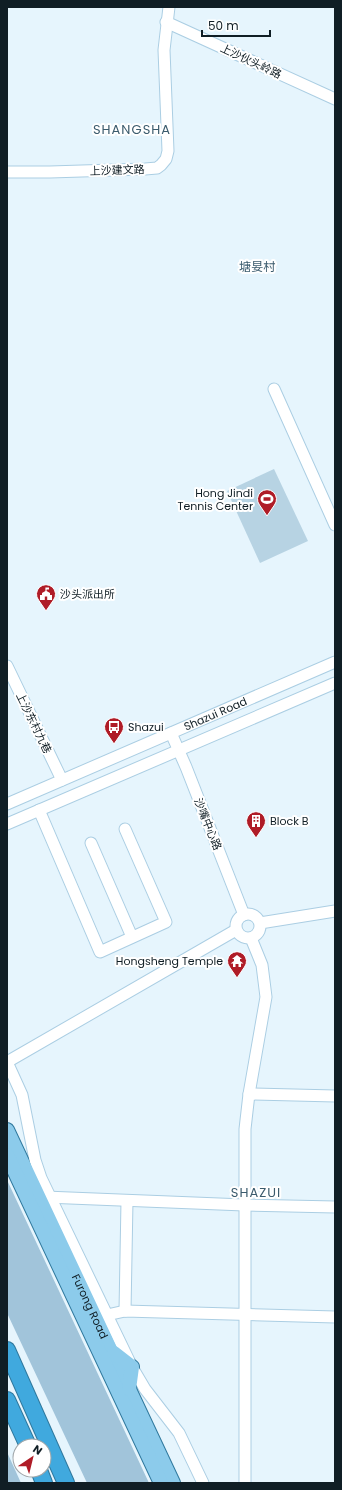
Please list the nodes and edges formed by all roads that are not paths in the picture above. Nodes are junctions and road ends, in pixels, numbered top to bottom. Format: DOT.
graph roads {
  1 [pos="169,7"];
  2 [pos="166,22"];
  3 [pos="335,99"];
  4 [pos="7,172"];
  5 [pos="274,389"];
  6 [pos="335,525"];
  7 [pos="335,662"];
  8 [pos="7,666"];
  9 [pos="335,683"];
  10 [pos="171,733"];
  11 [pos="178,750"];
  12 [pos="62,780"];
  13 [pos="7,804"];
  14 [pos="39,810"];
  15 [pos="7,824"];
  16 [pos="125,829"];
  17 [pos="91,843"];
  18 [pos="335,911"];
  19 [pos="244,915"];
  20 [pos="260,923"];
  21 [pos="236,930"];
  22 [pos="132,937"];
  23 [pos="251,938"];
  24 [pos="7,1062"];
  25 [pos="250,1094"];
  26 [pos="335,1096"];
  27 [pos="7,1130"];
  28 [pos="7,1155"];
  29 [pos="44,1197"];
  30 [pos="127,1201"];
  31 [pos="244,1206"];
  32 [pos="335,1207"];
  33 [pos="125,1311"];
  34 [pos="107,1315"];
  35 [pos="246,1315"];
  36 [pos="335,1317"];
  37 [pos="7,1350"];
  38 [pos="111,1351"];
  39 [pos="132,1367"];
  40 [pos="129,1389"];
  41 [pos="7,1400"];
  42 [pos="24,1438"];
  43 [pos="66,1483"];
  44 [pos="161,1483"];
  45 [pos="173,1483"];
  46 [pos="203,1483"];
  47 [pos="245,1483"];
  1 -- 2 [label="street, 上沙建文路"];
  2 -- 3 [label="street, 上沙伙头岭路"];
  2 -- 4 [label="street, 上沙建文路"];
  5 -- 6 [label="street"];
  7 -- 10 [label="street, Shazui Road"];
  8 -- 12 [label="street, 上沙东村九巷"];
  9 -- 11 [label="street, Shazui Road"];
  10 -- 11 [label="street, 沙嘴中心路"];
  10 -- 12 [label="street, Shazui Road"];
  11 -- 14 [label="street, Shazui Road"];
  11 -- 19 [label="street, 沙嘴中心路"];
  12 -- 13 [label="street, Shazui Road"];
  14 -- 15 [label="street, Shazui Road"];
  14 -- 22 [label="street"];
  16 -- 22 [label="street"];
  17 -- 22 [label="street"];
  18 -- 20 [label="street"];
  19 -- 20 [label="street"];
  19 -- 21 [label="street"];
  20 -- 23 [label="street"];
  21 -- 23 [label="street"];
  21 -- 24 [label="street"];
  23 -- 25 [label="street"];
  24 -- 29 [label="street"];
  25 -- 26 [label="street"];
  25 -- 31 [label="street"];
  27 -- 29 [label="main road, Furong Road"];
  28 -- 44 [label="main road, Furong Road"];
  29 -- 30 [label="street"];
  29 -- 34 [label="street"];
  29 -- 38 [label="main road, Furong Road"];
  30 -- 31 [label="street"];
  30 -- 33 [label="street"];
  31 -- 32 [label="street"];
  31 -- 35 [label="street"];
  33 -- 34 [label="street"];
  33 -- 35 [label="street"];
  34 -- 39 [label="street"];
  35 -- 36 [label="street"];
  35 -- 47 [label="street"];
  37 -- 43 [label="highway"];
  38 -- 39 [label="main road"];
  38 -- 40 [label="main road, Furong Road"];
  39 -- 40 [label="main road"];
  39 -- 46 [label="street"];
  40 -- 45 [label="main road, Furong Road"];
  41 -- 42 [label="highway"];
}
